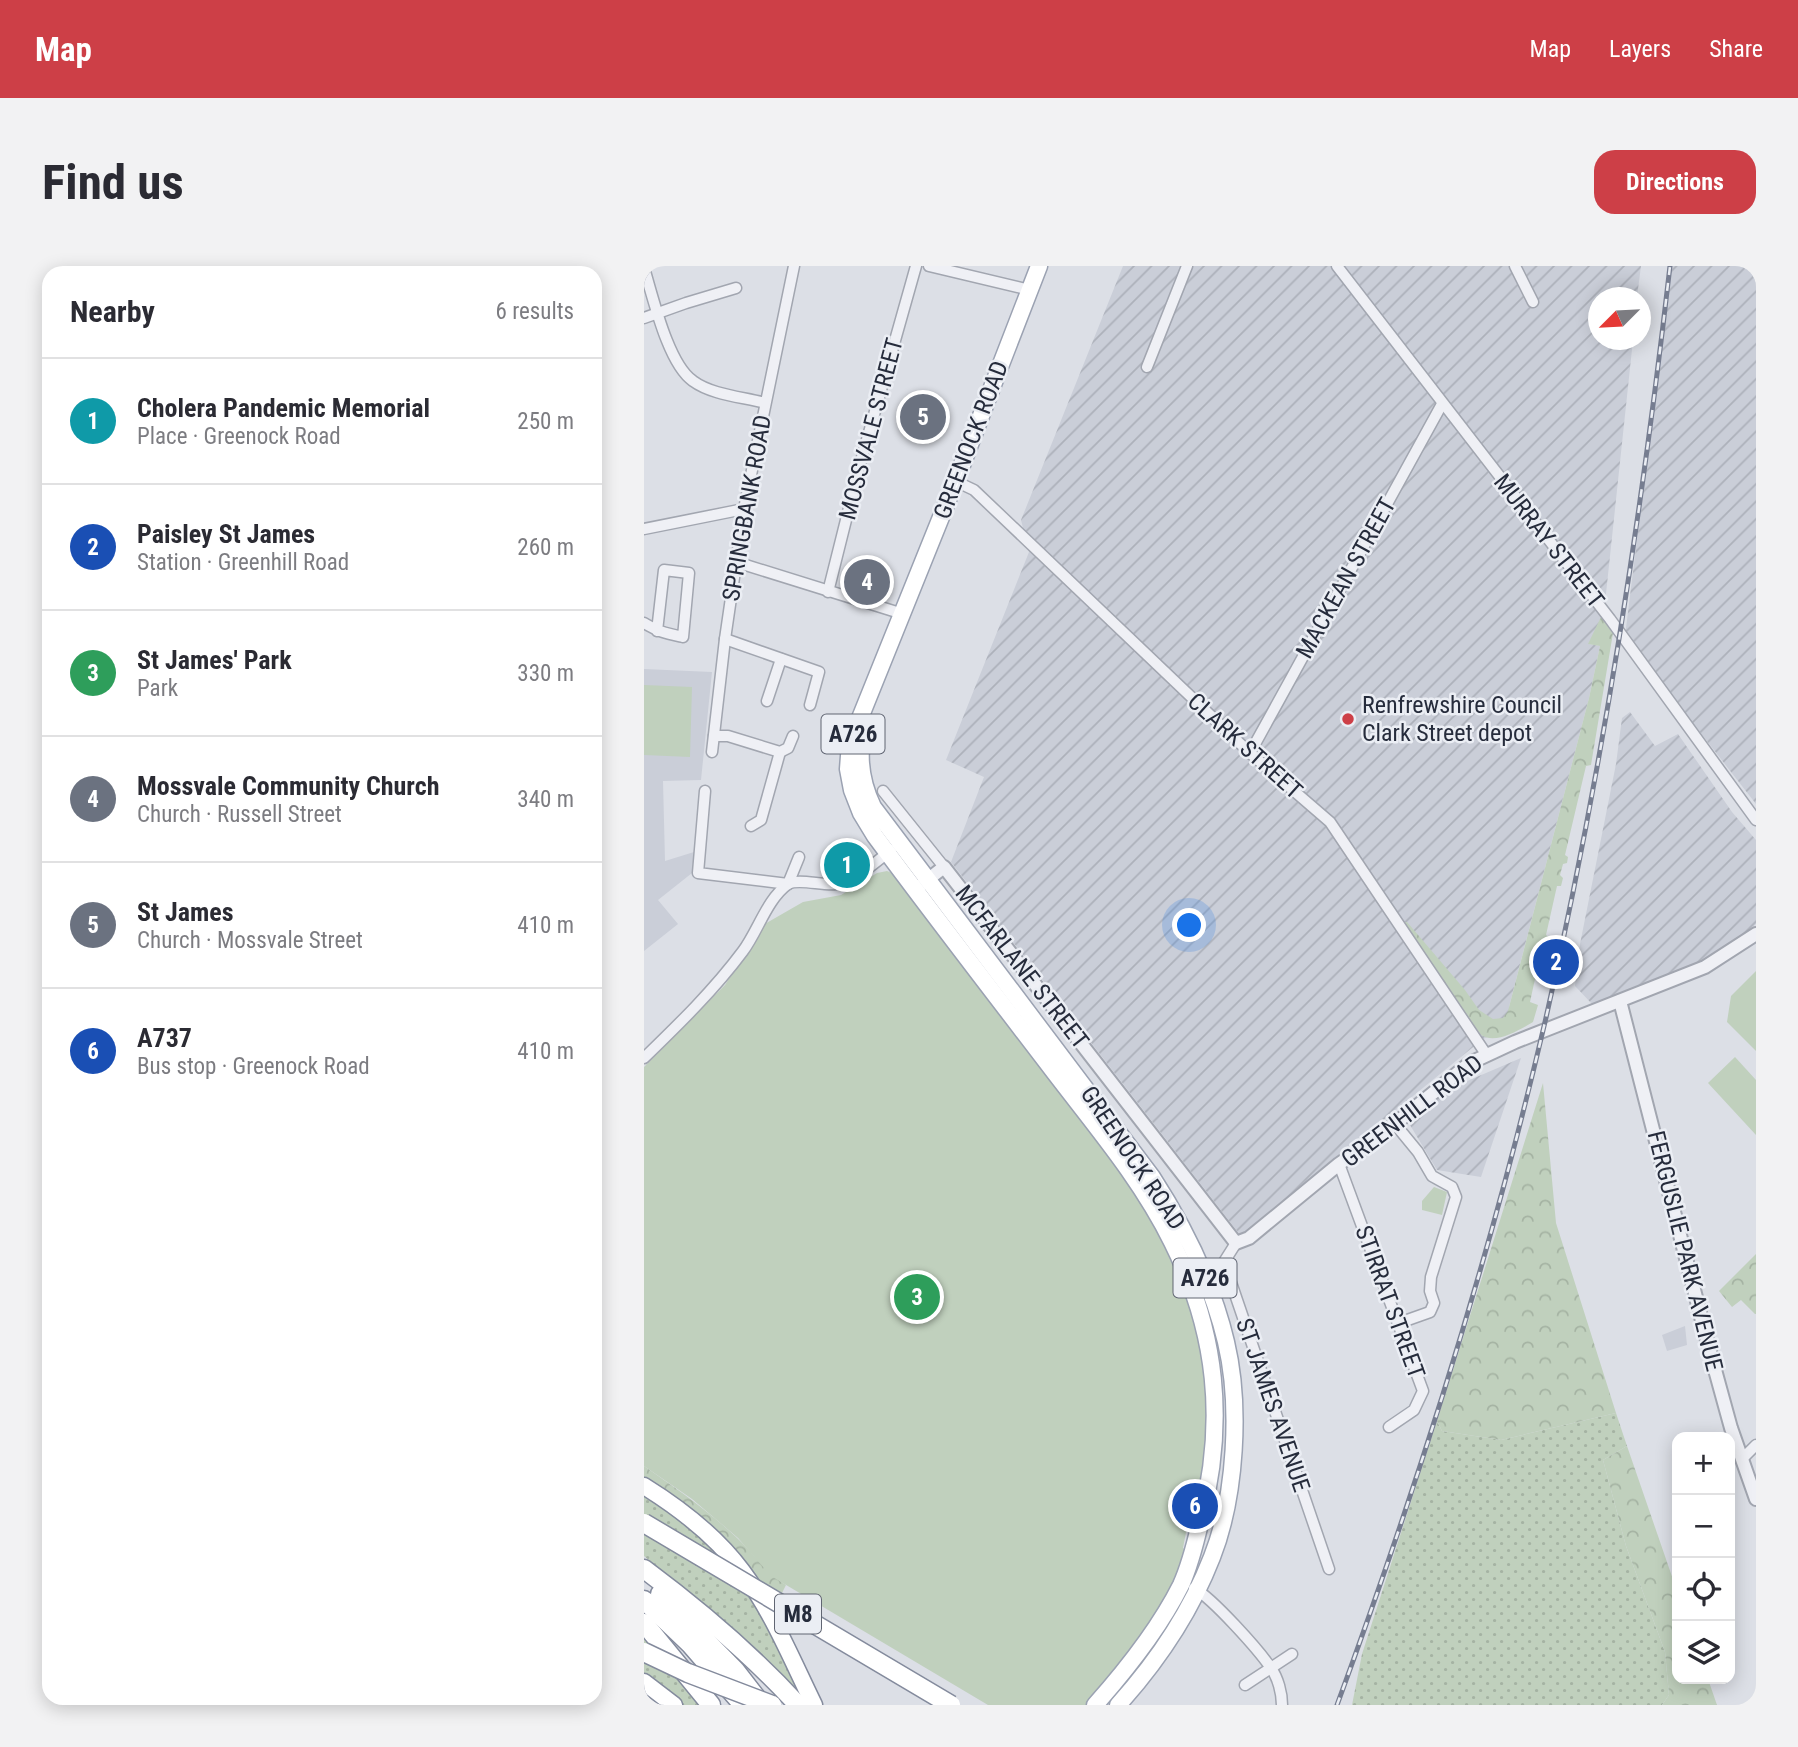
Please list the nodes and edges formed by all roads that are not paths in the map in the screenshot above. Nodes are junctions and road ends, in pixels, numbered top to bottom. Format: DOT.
graph roads {
  1 [pos="794,266"];
  2 [pos="916,266"];
  3 [pos="929,266"];
  4 [pos="1039,266"];
  5 [pos="1187,266"];
  6 [pos="1337,266"];
  7 [pos="1515,266"];
  8 [pos="644,268"];
  9 [pos="736,288"];
  10 [pos="1030,290"];
  11 [pos="1533,302"];
  12 [pos="658,314"];
  13 [pos="644,318"];
  14 [pos="1147,367"];
  15 [pos="765,402"];
  16 [pos="1442,404"];
  17 [pos="956,481"];
  18 [pos="744,509"];
  19 [pos="644,529"];
  20 [pos="736,562"];
  21 [pos="828,592"];
  22 [pos="903,614"];
  23 [pos="644,623"];
  24 [pos="657,631"];
  25 [pos="725,639"];
  26 [pos="780,659"];
  27 [pos="767,701"];
  28 [pos="810,705"];
  29 [pos="714,736"];
  30 [pos="793,736"];
  31 [pos="712,752"];
  32 [pos="780,752"];
  33 [pos="1250,752"];
  34 [pos="705,791"];
  35 [pos="883,792"];
  36 [pos="1756,820"];
  37 [pos="751,826"];
  38 [pos="894,848"];
  39 [pos="799,857"];
  40 [pos="944,867"];
  41 [pos="929,880"];
  42 [pos="788,884"];
  43 [pos="915,890"];
  44 [pos="1756,934"];
  45 [pos="1620,1000"];
  46 [pos="1486,1054"];
  47 [pos="644,1058"];
  48 [pos="1395,1124"];
  49 [pos="1339,1164"];
  50 [pos="1236,1243"];
  51 [pos="1399,1323"];
  52 [pos="1389,1427"];
  53 [pos="1756,1445"];
  54 [pos="1742,1459"];
  55 [pos="644,1486"];
  56 [pos="1756,1499"];
  57 [pos="644,1523"];
  58 [pos="644,1569"];
  59 [pos="1329,1569"];
  60 [pos="644,1581"];
  61 [pos="1181,1583"];
  62 [pos="1197,1589"];
  63 [pos="644,1600"];
  64 [pos="644,1623"];
  65 [pos="644,1652"];
  66 [pos="1292,1654"];
  67 [pos="1271,1669"];
  68 [pos="644,1682"];
  69 [pos="1245,1685"];
  70 [pos="674,1705"];
  71 [pos="711,1705"];
  72 [pos="743,1705"];
  73 [pos="762,1705"];
  74 [pos="772,1705"];
  75 [pos="798,1705"];
  76 [pos="814,1705"];
  77 [pos="951,1705"];
  78 [pos="1094,1705"];
  79 [pos="1118,1705"];
  80 [pos="1282,1705"];
  1 -- 15 [label="street, SPRINGBANK ROAD"];
  2 -- 21 [label="street, MOSSVALE STREET"];
  3 -- 10 [label="street"];
  4 -- 10 [label="main road, GREENOCK ROAD / A726"];
  5 -- 14 [label="street"];
  6 -- 16 [label="street, MURRAY STREET"];
  7 -- 11 [label="street"];
  8 -- 12 [label="street"];
  9 -- 12 [label="street"];
  10 -- 17 [label="main road, GREENOCK ROAD / A726"];
  12 -- 13 [label="street"];
  12 -- 15 [label="street"];
  15 -- 18 [label="street, SPRINGBANK ROAD"];
  16 -- 33 [label="street, MACKEAN STREET"];
  16 -- 36 [label="street, MURRAY STREET"];
  17 -- 22 [label="main road, GREENOCK ROAD / A726"];
  17 -- 33 [label="street, CLARK STREET"];
  18 -- 19 [label="street"];
  18 -- 20 [label="street, SPRINGBANK ROAD"];
  20 -- 21 [label="street"];
  20 -- 25 [label="street, SPRINGBANK ROAD"];
  21 -- 22 [label="street"];
  22 -- 38 [label="main road, GREENOCK ROAD / A726"];
  23 -- 24 [label="street"];
  24 -- 24 [label="street"];
  25 -- 26 [label="street"];
  25 -- 29 [label="street, SPRINGBANK ROAD"];
  26 -- 27 [label="street"];
  26 -- 28 [label="street"];
  29 -- 31 [label="street, SPRINGBANK ROAD"];
  29 -- 32 [label="street"];
  30 -- 32 [label="street"];
  32 -- 37 [label="street"];
  33 -- 46 [label="street, CLARK STREET"];
  34 -- 42 [label="street"];
  35 -- 40 [label="street, MCFARLANE STREET"];
  38 -- 41 [label="main road, GREENOCK ROAD / A726"];
  38 -- 42 [label="street"];
  38 -- 43 [label="main road, GREENOCK ROAD / A726"];
  39 -- 42 [label="street"];
  40 -- 41 [label="street"];
  40 -- 50 [label="street, MCFARLANE STREET"];
  41 -- 43 [label="street"];
  41 -- 62 [label="main road, GREENOCK ROAD / A726"];
  42 -- 47 [label="street"];
  43 -- 61 [label="main road, GREENOCK ROAD / A726"];
  44 -- 45 [label="street, GREENHILL ROAD"];
  45 -- 46 [label="street, GREENHILL ROAD"];
  45 -- 54 [label="street, FERGUSLIE PARK AVENUE"];
  46 -- 48 [label="street, GREENHILL ROAD"];
  48 -- 49 [label="street, GREENHILL ROAD"];
  48 -- 51 [label="street"];
  49 -- 50 [label="street, GREENHILL ROAD"];
  49 -- 51 [label="street, STIRRAT STREET"];
  50 -- 59 [label="street, ST JAMES AVENUE"];
  51 -- 52 [label="street, STIRRAT STREET"];
  53 -- 54 [label="street"];
  54 -- 56 [label="street, FERGUSLIE PARK AVENUE"];
  55 -- 76 [label="main road"];
  57 -- 77 [label="highway, M8, bridge"];
  58 -- 75 [label="highway, M8"];
  60 -- 73 [label="highway"];
  61 -- 62 [label="street"];
  61 -- 78 [label="main road, GREENOCK ROAD / A726"];
  62 -- 67 [label="street"];
  62 -- 79 [label="main road, GREENOCK ROAD / A726"];
  63 -- 72 [label="highway"];
  64 -- 71 [label="highway"];
  65 -- 74 [label="highway, bridge"];
  66 -- 67 [label="street"];
  67 -- 69 [label="street"];
  67 -- 80 [label="street"];
  68 -- 70 [label="main road"];
}
